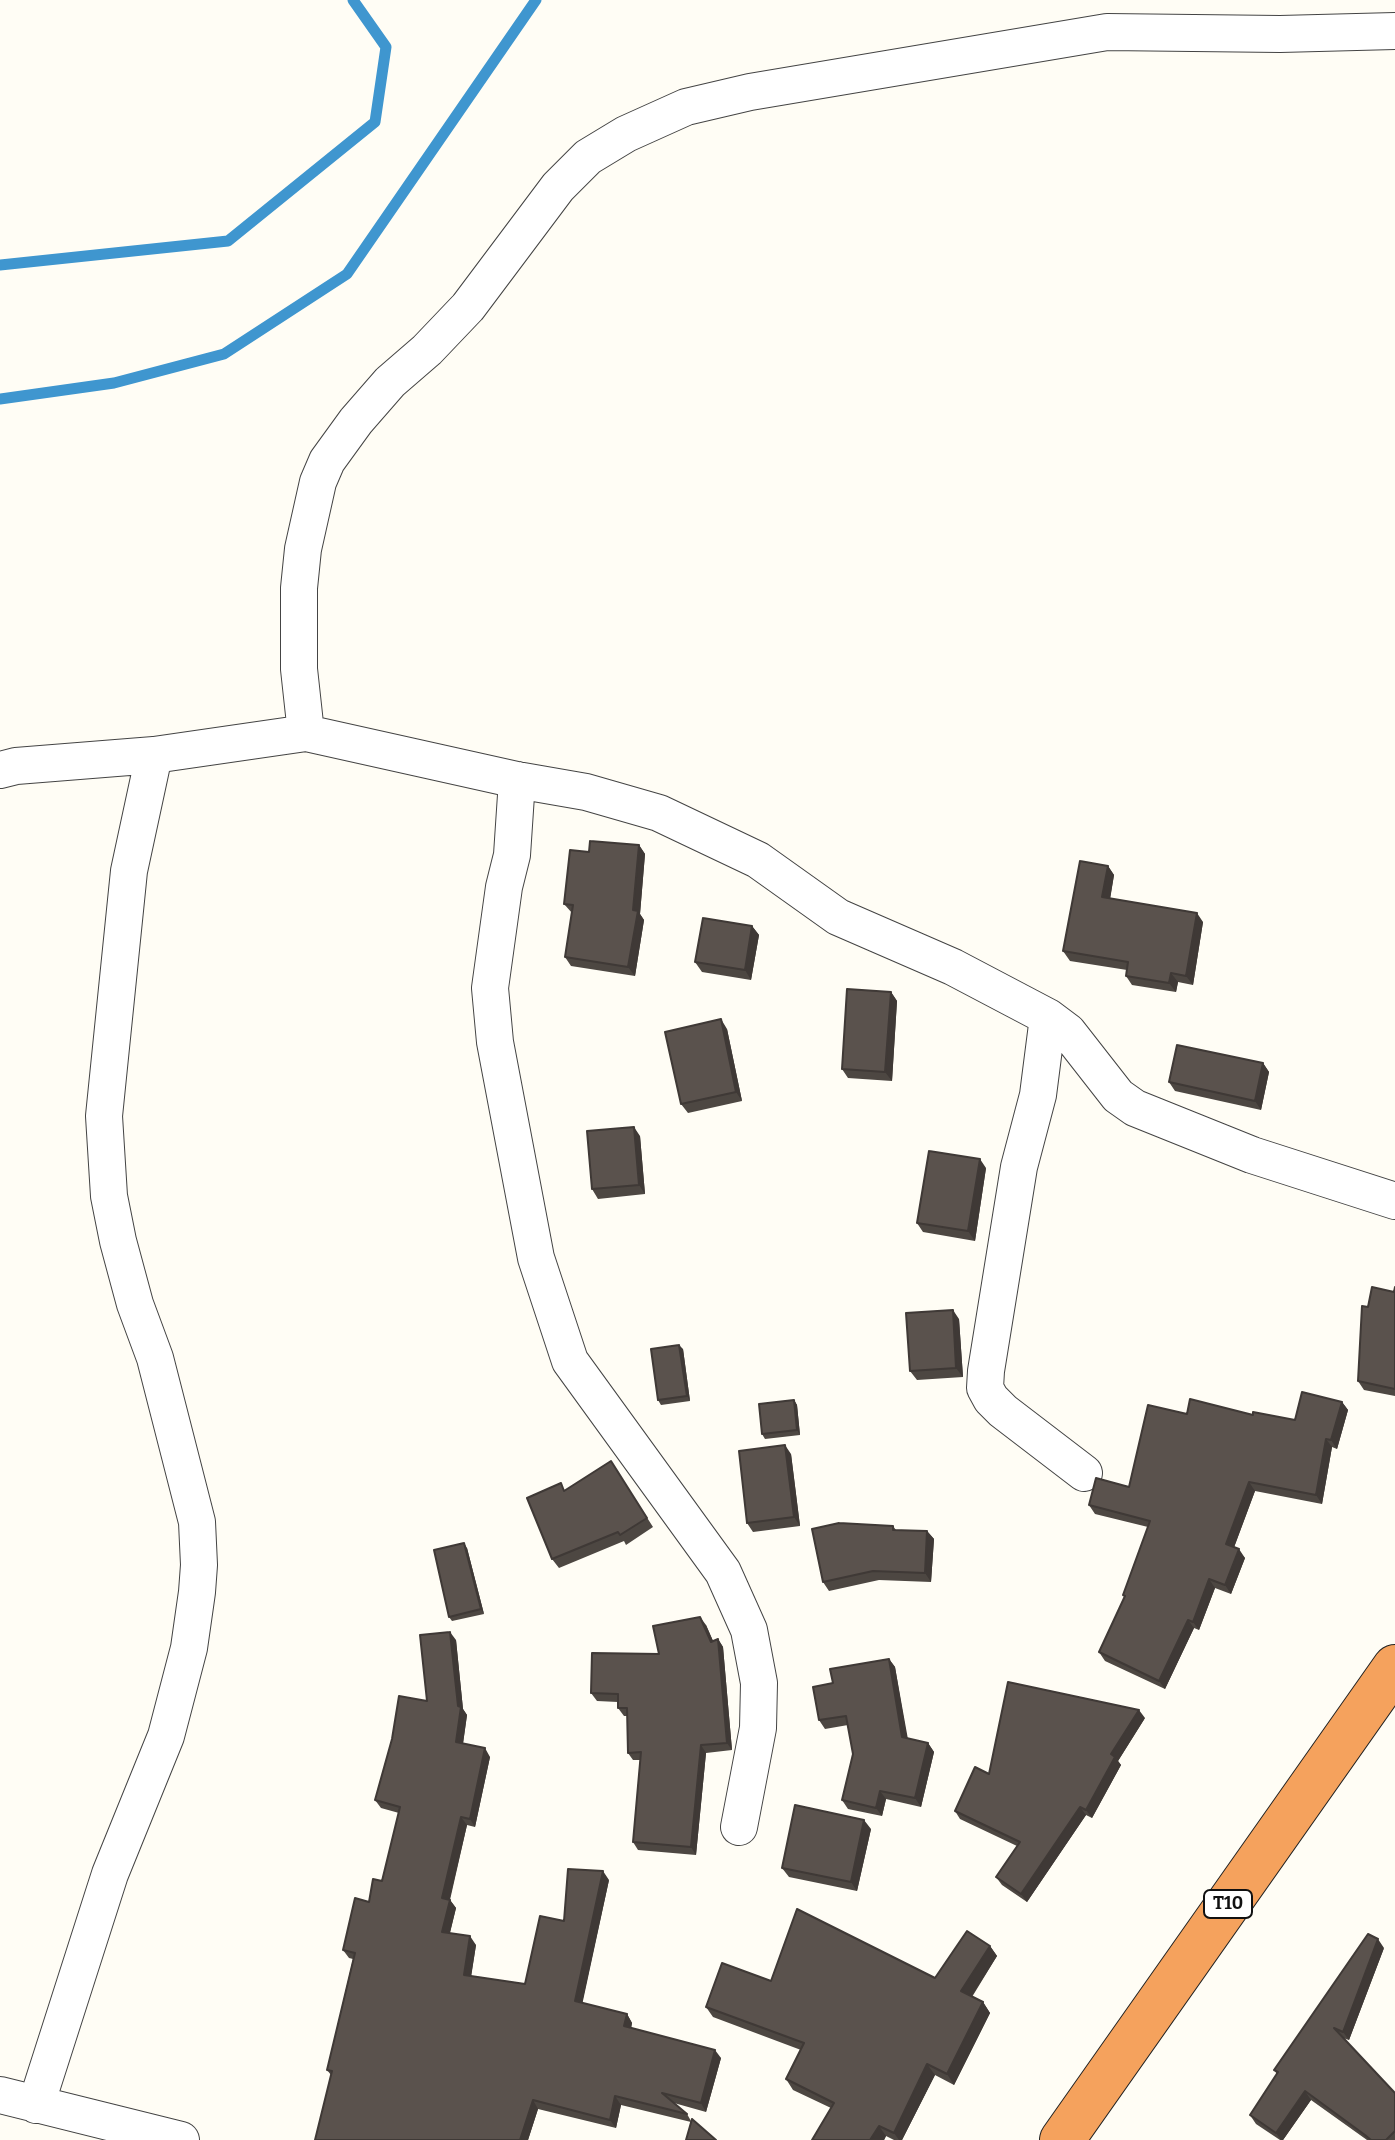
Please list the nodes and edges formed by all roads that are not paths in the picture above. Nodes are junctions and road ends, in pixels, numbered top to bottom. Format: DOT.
graph roads {
  1 [pos="1395,31"];
  2 [pos="306,733"];
  3 [pos="154,755"];
  4 [pos="0,770"];
  5 [pos="517,780"];
  6 [pos="1048,1017"];
  7 [pos="1395,1201"];
  8 [pos="1084,1473"];
  9 [pos="1395,1667"];
  10 [pos="739,1827"];
  11 [pos="0,2095"];
  12 [pos="36,2105"];
  13 [pos="181,2140"];
  14 [pos="1062,2140"];
  1 -- 2 [label="street"];
  2 -- 3 [label="street"];
  2 -- 5 [label="street"];
  3 -- 4 [label="street"];
  3 -- 12 [label="street"];
  5 -- 6 [label="street"];
  5 -- 10 [label="street"];
  6 -- 7 [label="street"];
  6 -- 8 [label="street"];
  9 -- 14 [label="highway, T10"];
  11 -- 12 [label="street"];
  12 -- 13 [label="street"];
}
